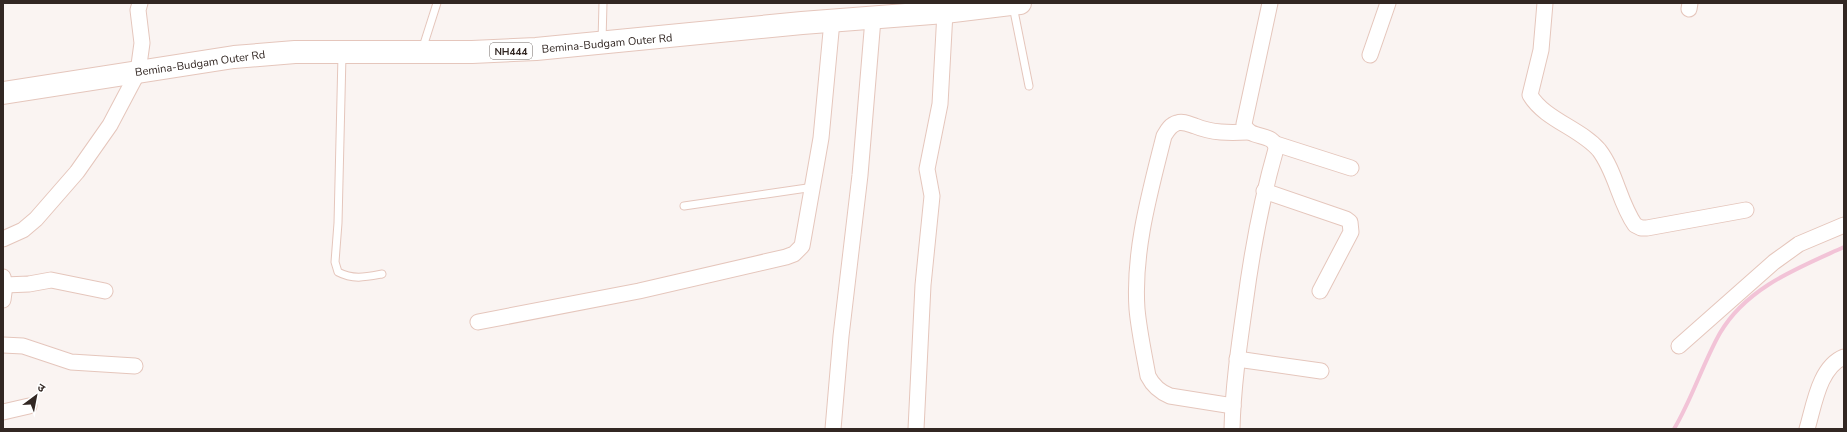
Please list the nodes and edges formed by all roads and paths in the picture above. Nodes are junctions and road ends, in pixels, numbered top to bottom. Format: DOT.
graph roads {
  1 [pos="140,3"];
  2 [pos="437,3"];
  3 [pos="603,3"];
  4 [pos="1012,3"];
  5 [pos="1020,3"];
  6 [pos="1270,3"];
  7 [pos="1388,3"];
  8 [pos="1545,3"];
  9 [pos="953,8"];
  10 [pos="873,18"];
  11 [pos="832,21"];
  12 [pos="602,43"];
  13 [pos="421,52"];
  14 [pos="342,53"];
  15 [pos="1370,55"];
  16 [pos="138,72"];
  17 [pos="1029,86"];
  18 [pos="3,93"];
  19 [pos="1248,132"];
  20 [pos="1276,144"];
  21 [pos="1351,168"];
  22 [pos="814,187"];
  23 [pos="1264,191"];
  24 [pos="684,206"];
  25 [pos="1746,210"];
  26 [pos="1844,225"];
  27 [pos="3,239"];
  28 [pos="382,274"];
  29 [pos="4,287"];
  30 [pos="105,291"];
  31 [pos="1320,291"];
  32 [pos="478,322"];
  33 [pos="3,345"];
  34 [pos="1679,346"];
  35 [pos="1844,357"];
  36 [pos="1237,359"];
  37 [pos="135,366"];
  38 [pos="1321,371"];
  39 [pos="29,406"];
  40 [pos="1233,406"];
  41 [pos="3,412"];
  42 [pos="833,429"];
  43 [pos="916,429"];
  44 [pos="1232,429"];
  45 [pos="1807,429"];
  1 -- 16 [label="street"];
  2 -- 13 [label="lane"];
  3 -- 12 [label="lane"];
  4 -- 5 [label="highway, Bemina-Budgam Outer Rd / NH444"];
  4 -- 9 [label="highway, Bemina-Budgam Outer Rd / NH444"];
  4 -- 17 [label="lane"];
  6 -- 19 [label="street"];
  7 -- 15 [label="street"];
  8 -- 25 [label="street"];
  9 -- 10 [label="highway, Bemina-Budgam Outer Rd / NH444"];
  9 -- 43 [label="street"];
  10 -- 11 [label="highway, Bemina-Budgam Outer Rd / NH444"];
  10 -- 42 [label="street"];
  11 -- 12 [label="highway, Bemina-Budgam Outer Rd / NH444"];
  11 -- 22 [label="street"];
  12 -- 13 [label="highway, Bemina-Budgam Outer Rd / NH444"];
  13 -- 14 [label="highway, Bemina-Budgam Outer Rd / NH444"];
  14 -- 16 [label="highway, Bemina-Budgam Outer Rd / NH444"];
  14 -- 28 [label="lane"];
  16 -- 18 [label="highway, Bemina-Budgam Outer Rd / NH444"];
  16 -- 27 [label="street"];
  19 -- 20 [label="street"];
  19 -- 40 [label="street"];
  20 -- 21 [label="street"];
  20 -- 23 [label="street"];
  22 -- 24 [label="lane"];
  22 -- 32 [label="street"];
  23 -- 31 [label="street"];
  23 -- 36 [label="street"];
  26 -- 34 [label="street"];
  29 -- 30 [label="street"];
  33 -- 37 [label="street"];
  35 -- 45 [label="street"];
  36 -- 38 [label="street"];
  36 -- 40 [label="street"];
  39 -- 41 [label="street"];
  40 -- 44 [label="street"];
}
